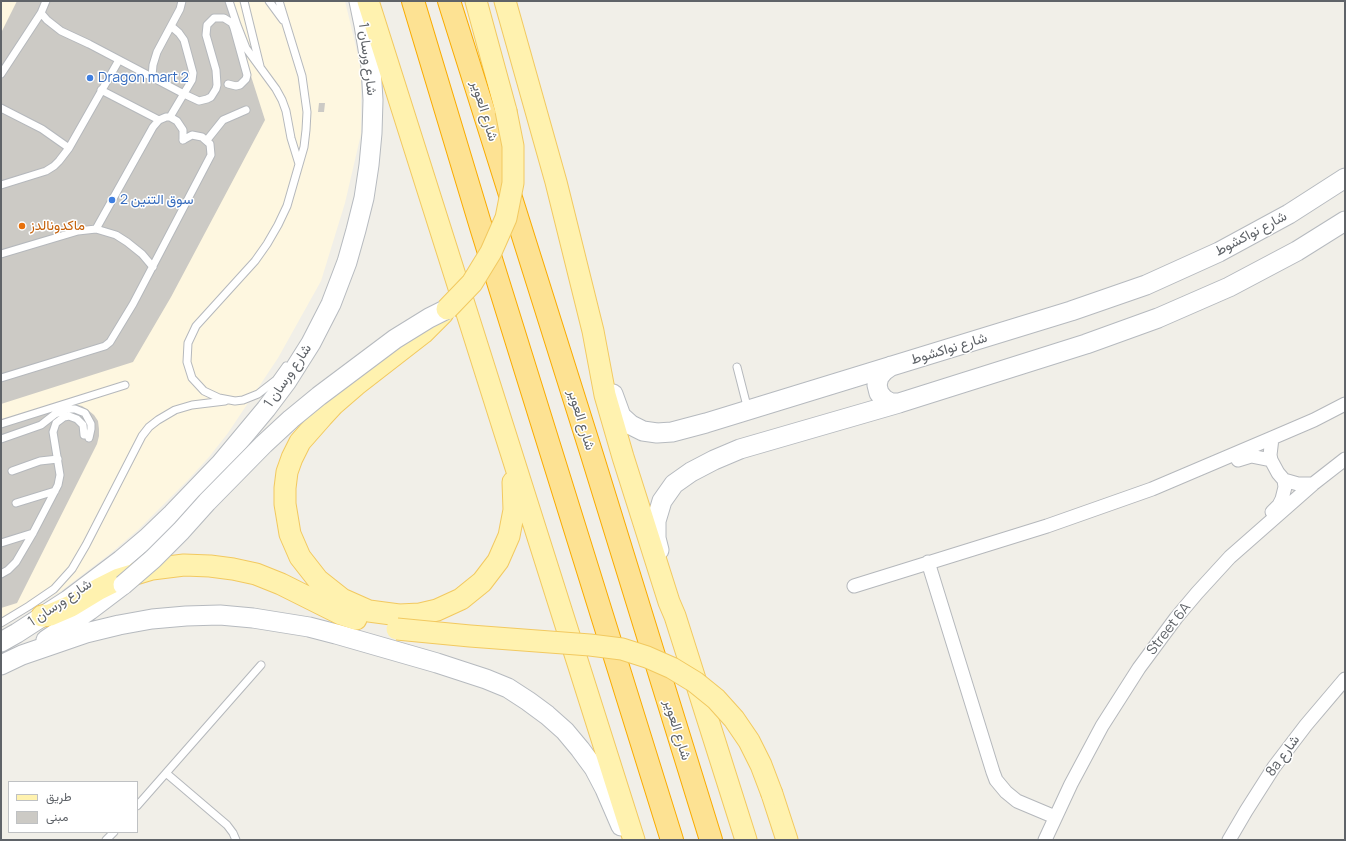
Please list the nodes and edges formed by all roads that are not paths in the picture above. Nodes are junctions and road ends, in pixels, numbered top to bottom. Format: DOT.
graph roads {
  1 [pos="46,1"];
  2 [pos="182,1"];
  3 [pos="229,1"];
  4 [pos="244,1"];
  5 [pos="269,1"];
  6 [pos="279,1"];
  7 [pos="359,1"];
  8 [pos="368,1"];
  9 [pos="413,1"];
  10 [pos="449,1"];
  11 [pos="476,1"];
  12 [pos="505,1"];
  13 [pos="41,13"];
  14 [pos="286,23"];
  15 [pos="172,26"];
  16 [pos="118,60"];
  17 [pos="260,69"];
  18 [pos="1,74"];
  19 [pos="152,77"];
  20 [pos="228,84"];
  21 [pos="101,90"];
  22 [pos="184,94"];
  23 [pos="1,108"];
  24 [pos="246,110"];
  25 [pos="170,117"];
  26 [pos="159,120"];
  27 [pos="207,140"];
  28 [pos="69,148"];
  29 [pos="299,164"];
  30 [pos="1345,178"];
  31 [pos="1,185"];
  32 [pos="1345,221"];
  33 [pos="96,229"];
  34 [pos="1,254"];
  35 [pos="153,267"];
  36 [pos="447,309"];
  37 [pos="321,324"];
  38 [pos="593,331"];
  39 [pos="300,347"];
  40 [pos="289,362"];
  41 [pos="891,366"];
  42 [pos="737,367"];
  43 [pos="1,378"];
  44 [pos="125,385"];
  45 [pos="227,400"];
  46 [pos="899,403"];
  47 [pos="1345,404"];
  48 [pos="748,410"];
  49 [pos="501,423"];
  50 [pos="1,424"];
  51 [pos="1272,438"];
  52 [pos="1,439"];
  53 [pos="58,458"];
  54 [pos="1345,459"];
  55 [pos="1271,460"];
  56 [pos="1205,467"];
  57 [pos="12,471"];
  58 [pos="1284,480"];
  59 [pos="1313,484"];
  60 [pos="55,491"];
  61 [pos="16,503"];
  62 [pos="33,533"];
  63 [pos="1253,536"];
  64 [pos="1,543"];
  65 [pos="928,562"];
  66 [pos="1,574"];
  67 [pos="854,586"];
  68 [pos="42,616"];
  69 [pos="676,616"];
  70 [pos="1,623"];
  71 [pos="1,642"];
  72 [pos="22,655"];
  73 [pos="1,664"];
  74 [pos="261,665"];
  75 [pos="1345,679"];
  76 [pos="166,773"];
  77 [pos="138,805"];
  78 [pos="1055,817"];
  79 [pos="236,840"];
  80 [pos="626,840"];
  81 [pos="634,840"];
  82 [pos="672,840"];
  83 [pos="711,840"];
  84 [pos="746,840"];
  85 [pos="787,840"];
  86 [pos="1045,840"];
  87 [pos="1230,840"];
  1 -- 13 [label="lane"];
  2 -- 15 [label="lane"];
  3 -- 17 [label="lane"];
  4 -- 17 [label="lane"];
  5 -- 14 [label="lane"];
  6 -- 14 [label="lane"];
  7 -- 37 [label="street, شارع ورسان 1"];
  8 -- 49 [label="main road"];
  9 -- 82 [label="highway"];
  10 -- 83 [label="highway, شارع العوير"];
  11 -- 36 [label="main road, bridge"];
  12 -- 38 [label="main road"];
  13 -- 16 [label="lane"];
  13 -- 18 [label="lane"];
  14 -- 29 [label="lane"];
  15 -- 19 [label="lane"];
  15 -- 22 [label="lane"];
  16 -- 19 [label="lane"];
  16 -- 21 [label="lane"];
  17 -- 29 [label="lane"];
  19 -- 22 [label="lane"];
  20 -- 22 [label="lane"];
  21 -- 26 [label="lane"];
  21 -- 28 [label="lane"];
  22 -- 25 [label="lane"];
  23 -- 28 [label="lane"];
  24 -- 27 [label="lane"];
  25 -- 26 [label="lane"];
  25 -- 27 [label="lane"];
  26 -- 33 [label="lane"];
  27 -- 35 [label="lane"];
  28 -- 31 [label="lane"];
  29 -- 45 [label="lane"];
  30 -- 41 [label="street, شارع نواكشوط"];
  32 -- 46 [label="street"];
  33 -- 34 [label="lane"];
  33 -- 35 [label="lane"];
  35 -- 43 [label="lane"];
  36 -- 49 [label="main road"];
  36 -- 72 [label="street, bridge"];
  37 -- 39 [label="lane"];
  37 -- 68 [label="street, شارع ورسان 1"];
  38 -- 48 [label="street, شارع نواكشوط"];
  38 -- 69 [label="main road"];
  40 -- 45 [label="lane"];
  41 -- 46 [label="street"];
  41 -- 48 [label="street, شارع نواكشوط"];
  42 -- 48 [label="lane"];
  44 -- 50 [label="lane"];
  45 -- 70 [label="lane"];
  46 -- 69 [label="street"];
  47 -- 51 [label="street"];
  49 -- 81 [label="main road"];
  51 -- 55 [label="street"];
  51 -- 56 [label="street"];
  52 -- 53 [label="lane"];
  53 -- 57 [label="lane"];
  53 -- 60 [label="lane"];
  54 -- 59 [label="street, Street 6A"];
  55 -- 56 [label="street"];
  55 -- 58 [label="street"];
  56 -- 65 [label="street"];
  58 -- 59 [label="street"];
  58 -- 63 [label="street"];
  59 -- 63 [label="street, Street 6A"];
  60 -- 61 [label="lane"];
  60 -- 62 [label="lane"];
  62 -- 64 [label="lane"];
  62 -- 66 [label="lane"];
  63 -- 78 [label="street, Street 6A"];
  65 -- 67 [label="street"];
  65 -- 78 [label="street"];
  68 -- 71 [label="street, شارع ورسان 1"];
  68 -- 85 [label="main road, bridge"];
  69 -- 84 [label="main road"];
  72 -- 73 [label="street"];
  72 -- 80 [label="street"];
  74 -- 76 [label="lane"];
  75 -- 87 [label="street, 8a شارع"];
  76 -- 77 [label="lane"];
  76 -- 79 [label="lane"];
  78 -- 86 [label="street, Street 6A"];
}
